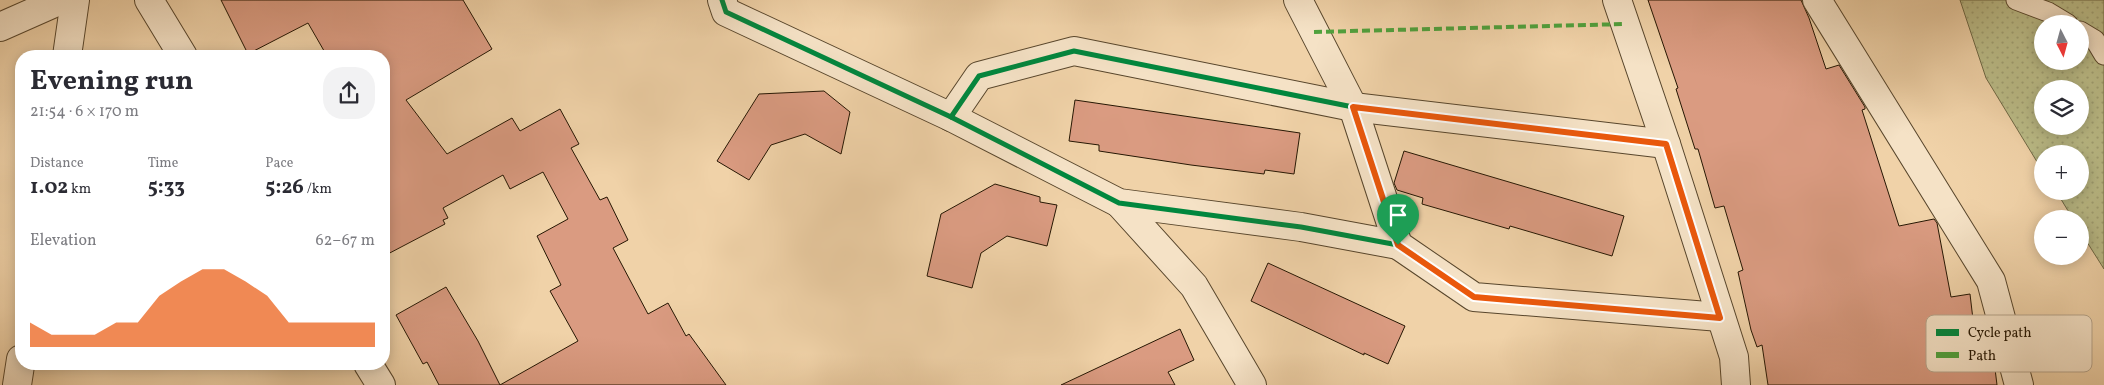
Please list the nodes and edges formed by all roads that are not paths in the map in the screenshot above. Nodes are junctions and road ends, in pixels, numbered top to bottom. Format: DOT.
graph roads {
  1 [pos="61,0"];
  2 [pos="75,0"];
  3 [pos="149,0"];
  4 [pos="722,0"];
  5 [pos="1298,0"];
  6 [pos="1617,0"];
  7 [pos="1817,0"];
  8 [pos="2016,0"];
  9 [pos="2049,6"];
  10 [pos="2058,15"];
  11 [pos="0,27"];
  12 [pos="2089,36"];
  13 [pos="68,50"];
  14 [pos="179,50"];
  15 [pos="2104,55"];
  16 [pos="1353,107"];
  17 [pos="951,116"];
  18 [pos="1666,144"];
  19 [pos="1119,203"];
  20 [pos="1398,245"];
  21 [pos="2000,315"];
  22 [pos="1720,318"];
  23 [pos="19,370"];
  24 [pos="372,370"];
  25 [pos="2015,372"];
  26 [pos="17,385"];
  27 [pos="381,385"];
  28 [pos="1252,385"];
  29 [pos="1736,385"];
  30 [pos="2019,385"];
  1 -- 11 [label="street"];
  2 -- 13 [label="street"];
  3 -- 14 [label="street"];
  4 -- 17 [label="street"];
  5 -- 16 [label="street"];
  6 -- 18 [label="street"];
  7 -- 21 [label="street"];
  8 -- 9 [label="lane"];
  9 -- 10 [label="lane"];
  12 -- 15 [label="lane"];
  16 -- 17 [label="street"];
  16 -- 18 [label="street"];
  16 -- 20 [label="street"];
  17 -- 19 [label="street"];
  18 -- 22 [label="street"];
  19 -- 20 [label="street"];
  19 -- 28 [label="street"];
  20 -- 22 [label="street"];
  22 -- 29 [label="street"];
  23 -- 26 [label="street"];
  24 -- 27 [label="street"];
  25 -- 30 [label="street"];
}
